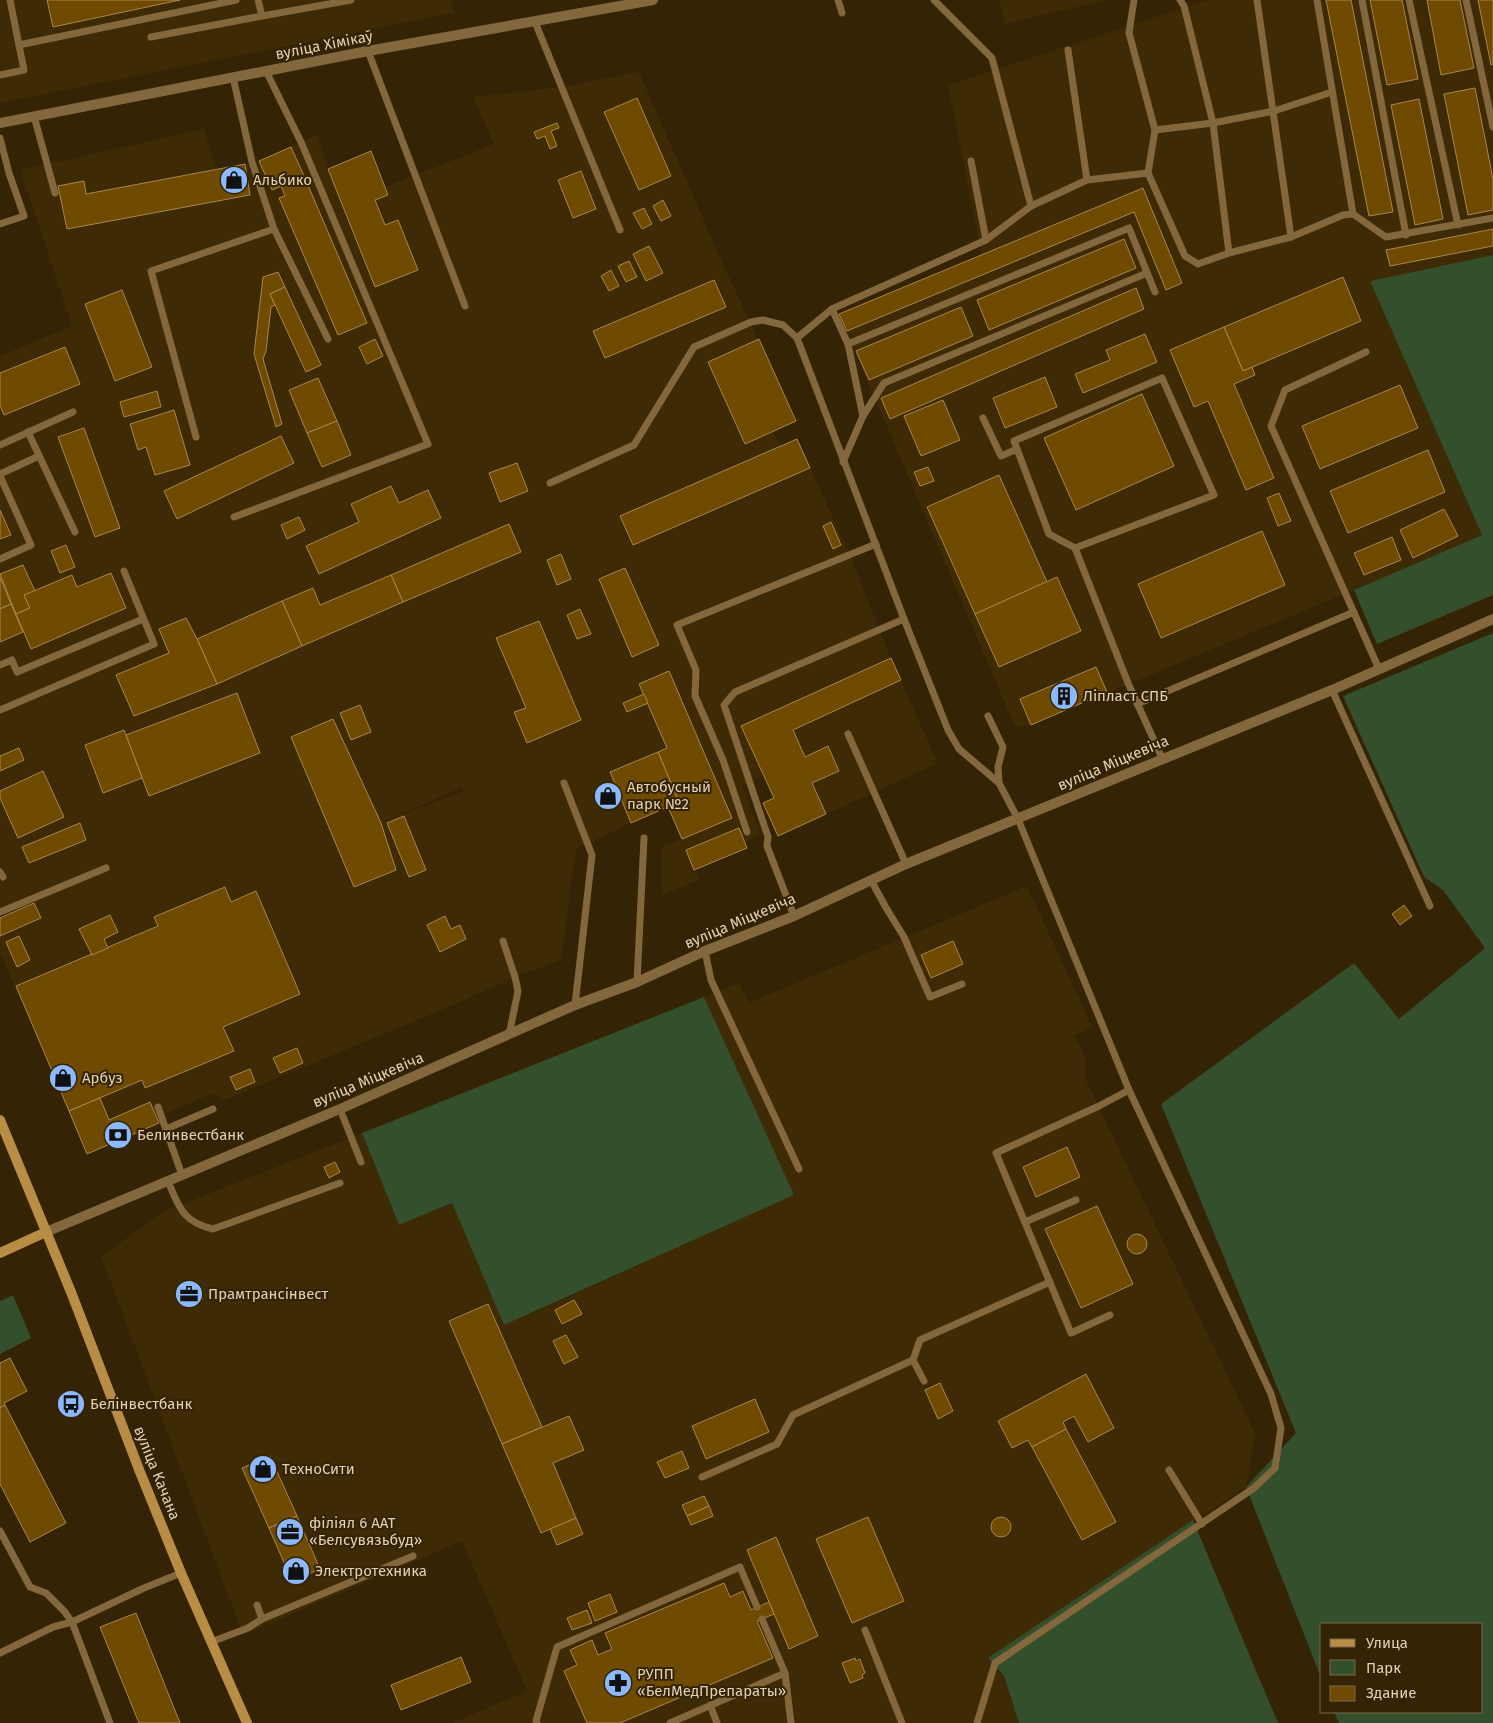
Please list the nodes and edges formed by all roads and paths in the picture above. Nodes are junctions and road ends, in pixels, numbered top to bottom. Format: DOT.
graph roads {
  1 [pos="10,0"];
  2 [pos="236,0"];
  3 [pos="258,0"];
  4 [pos="352,0"];
  5 [pos="654,0"];
  6 [pos="838,0"];
  7 [pos="934,0"];
  8 [pos="1134,0"];
  9 [pos="1180,0"];
  10 [pos="1257,0"];
  11 [pos="1317,0"];
  12 [pos="1362,0"];
  13 [pos="1409,0"];
  14 [pos="1466,0"];
  15 [pos="618,3"];
  16 [pos="842,13"];
  17 [pos="262,16"];
  18 [pos="535,22"];
  19 [pos="151,37"];
  20 [pos="19,45"];
  21 [pos="1068,50"];
  22 [pos="368,51"];
  23 [pos="266,71"];
  24 [pos="0,75"];
  25 [pos="233,77"];
  26 [pos="1332,92"];
  27 [pos="1274,111"];
  28 [pos="34,116"];
  29 [pos="0,122"];
  30 [pos="1213,123"];
  31 [pos="1493,126"];
  32 [pos="1155,130"];
  33 [pos="0,138"];
  34 [pos="971,160"];
  35 [pos="1148,173"];
  36 [pos="1087,180"];
  37 [pos="55,193"];
  38 [pos="1031,206"];
  39 [pos="1353,214"];
  40 [pos="1493,218"];
  41 [pos="0,224"];
  42 [pos="1458,225"];
  43 [pos="274,229"];
  44 [pos="620,230"];
  45 [pos="1406,235"];
  46 [pos="1291,238"];
  47 [pos="986,240"];
  48 [pos="1229,253"];
  49 [pos="1147,273"];
  50 [pos="1154,292"];
  51 [pos="465,306"];
  52 [pos="832,309"];
  53 [pos="797,338"];
  54 [pos="328,339"];
  55 [pos="848,344"];
  56 [pos="1366,352"];
  57 [pos="73,412"];
  58 [pos="863,416"];
  59 [pos="983,418"];
  60 [pos="28,432"];
  61 [pos="196,437"];
  62 [pos="0,445"];
  63 [pos="1017,449"];
  64 [pos="39,456"];
  65 [pos="843,462"];
  66 [pos="0,475"];
  67 [pos="550,483"];
  68 [pos="234,517"];
  69 [pos="75,532"];
  70 [pos="876,544"];
  71 [pos="1076,548"];
  72 [pos="0,559"];
  73 [pos="124,571"];
  74 [pos="1354,612"];
  75 [pos="143,619"];
  76 [pos="1493,619"];
  77 [pos="904,620"];
  78 [pos="0,665"];
  79 [pos="1379,669"];
  80 [pos="1332,690"];
  81 [pos="1137,704"];
  82 [pos="0,710"];
  83 [pos="988,716"];
  84 [pos="848,734"];
  85 [pos="1162,758"];
  86 [pos="564,783"];
  87 [pos="999,783"];
  88 [pos="1018,819"];
  89 [pos="747,832"];
  90 [pos="644,838"];
  91 [pos="906,864"];
  92 [pos="106,868"];
  93 [pos="871,880"];
  94 [pos="1430,906"];
  95 [pos="0,912"];
  96 [pos="794,916"];
  97 [pos="503,941"];
  98 [pos="705,951"];
  99 [pos="637,982"];
  100 [pos="962,984"];
  101 [pos="575,1005"];
  102 [pos="510,1035"];
  103 [pos="1129,1090"];
  104 [pos="158,1107"];
  105 [pos="213,1109"];
  106 [pos="340,1109"];
  107 [pos="0,1120"];
  108 [pos="166,1129"];
  109 [pos="361,1162"];
  110 [pos="799,1168"];
  111 [pos="182,1175"];
  112 [pos="168,1181"];
  113 [pos="340,1183"];
  114 [pos="1076,1200"];
  115 [pos="1025,1222"];
  116 [pos="46,1232"];
  117 [pos="0,1253"];
  118 [pos="1050,1282"];
  119 [pos="1110,1315"];
  120 [pos="913,1360"];
  121 [pos="924,1381"];
  122 [pos="1169,1470"];
  123 [pos="702,1477"];
  124 [pos="1202,1524"];
  125 [pos="0,1532"];
  126 [pos="413,1556"];
  127 [pos="181,1573"];
  128 [pos="257,1605"];
  129 [pos="757,1607"];
  130 [pos="262,1619"];
  131 [pos="762,1619"];
  132 [pos="72,1622"];
  133 [pos="866,1630"];
  134 [pos="211,1642"];
  135 [pos="0,1653"];
  136 [pos="785,1672"];
  137 [pos="710,1705"];
  138 [pos="535,1722"];
  139 [pos="110,1723"];
  140 [pos="247,1723"];
  141 [pos="670,1723"];
  142 [pos="717,1723"];
  143 [pos="791,1723"];
  144 [pos="902,1723"];
  145 [pos="977,1723"];
  1 -- 20 [label="lane"];
  2 -- 20 [label="lane"];
  3 -- 17 [label="lane"];
  4 -- 17 [label="lane"];
  5 -- 15 [label="street, вуліца Хімікаў"];
  6 -- 16 [label="lane"];
  7 -- 38 [label="lane"];
  8 -- 32 [label="lane"];
  9 -- 30 [label="lane"];
  10 -- 27 [label="lane"];
  11 -- 26 [label="lane"];
  12 -- 45 [label="lane"];
  13 -- 42 [label="lane"];
  14 -- 31 [label="lane"];
  15 -- 18 [label="street, вуліца Хімікаў"];
  17 -- 19 [label="lane"];
  18 -- 22 [label="street, вуліца Хімікаў"];
  18 -- 44 [label="lane"];
  20 -- 24 [label="lane"];
  21 -- 36 [label="lane"];
  22 -- 23 [label="street, вуліца Хімікаў"];
  22 -- 51 [label="lane"];
  23 -- 25 [label="street, вуліца Хімікаў"];
  23 -- 68 [label="lane"];
  25 -- 28 [label="street, вуліца Хімікаў"];
  25 -- 43 [label="lane"];
  26 -- 27 [label="lane"];
  26 -- 39 [label="lane"];
  27 -- 30 [label="lane"];
  27 -- 46 [label="lane"];
  28 -- 29 [label="street, вуліца Хімікаў"];
  28 -- 37 [label="lane"];
  30 -- 32 [label="lane"];
  30 -- 48 [label="lane"];
  32 -- 35 [label="lane"];
  33 -- 41 [label="lane"];
  34 -- 47 [label="lane"];
  35 -- 36 [label="lane"];
  35 -- 48 [label="lane"];
  36 -- 38 [label="lane"];
  38 -- 47 [label="lane"];
  39 -- 45 [label="lane"];
  39 -- 46 [label="lane"];
  40 -- 42 [label="lane"];
  42 -- 45 [label="lane"];
  43 -- 54 [label="lane"];
  43 -- 61 [label="lane"];
  46 -- 48 [label="lane"];
  47 -- 52 [label="lane"];
  49 -- 50 [label="lane"];
  49 -- 55 [label="lane"];
  49 -- 58 [label="lane"];
  52 -- 53 [label="lane"];
  52 -- 55 [label="lane"];
  53 -- 65 [label="lane"];
  53 -- 67 [label="lane"];
  55 -- 58 [label="lane"];
  56 -- 74 [label="lane"];
  57 -- 60 [label="lane"];
  58 -- 65 [label="lane"];
  59 -- 63 [label="lane"];
  60 -- 62 [label="lane"];
  60 -- 64 [label="lane"];
  63 -- 71 [label="lane"];
  63 -- 71 [label="lane"];
  64 -- 66 [label="lane"];
  64 -- 69 [label="lane"];
  65 -- 70 [label="lane"];
  66 -- 72 [label="lane"];
  70 -- 77 [label="lane"];
  70 -- 89 [label="lane"];
  71 -- 81 [label="lane"];
  73 -- 75 [label="lane"];
  74 -- 79 [label="lane"];
  74 -- 81 [label="lane"];
  75 -- 78 [label="lane"];
  75 -- 82 [label="lane"];
  76 -- 79 [label="street, вуліца Міцкевіча"];
  77 -- 87 [label="lane"];
  77 -- 96 [label="lane"];
  79 -- 80 [label="street, вуліца Міцкевіча"];
  80 -- 85 [label="street, вуліца Міцкевіча"];
  80 -- 94 [label="lane"];
  81 -- 85 [label="lane"];
  83 -- 87 [label="lane"];
  84 -- 91 [label="lane"];
  85 -- 88 [label="street, вуліца Міцкевіча"];
  86 -- 101 [label="lane"];
  87 -- 88 [label="lane"];
  88 -- 91 [label="street, вуліца Міцкевіча"];
  88 -- 103 [label="lane"];
  90 -- 99 [label="lane"];
  91 -- 93 [label="street, вуліца Міцкевіча"];
  92 -- 95 [label="lane"];
  93 -- 96 [label="street, вуліца Міцкевіча"];
  93 -- 100 [label="lane"];
  96 -- 98 [label="street, вуліца Міцкевіча"];
  97 -- 102 [label="lane"];
  98 -- 99 [label="street, вуліца Міцкевіча"];
  98 -- 110 [label="lane"];
  99 -- 101 [label="street, вуліца Міцкевіча"];
  101 -- 102 [label="street, вуліца Міцкевіча"];
  102 -- 106 [label="street, вуліца Міцкевіча"];
  103 -- 115 [label="lane"];
  103 -- 124 [label="lane"];
  104 -- 108 [label="lane"];
  105 -- 108 [label="lane"];
  106 -- 109 [label="lane"];
  106 -- 111 [label="street, вуліца Міцкевіча"];
  107 -- 116 [label="main road, вуліца Качана"];
  108 -- 111 [label="lane"];
  111 -- 112 [label="street, вуліца Міцкевіча"];
  112 -- 113 [label="lane"];
  112 -- 116 [label="street, вуліца Міцкевіча"];
  114 -- 115 [label="lane"];
  115 -- 118 [label="lane"];
  116 -- 117 [label="main road, вуліца Міцкевіча"];
  116 -- 127 [label="main road, вуліца Качана"];
  118 -- 119 [label="lane"];
  118 -- 120 [label="lane"];
  120 -- 121 [label="lane"];
  120 -- 123 [label="lane"];
  122 -- 124 [label="lane"];
  124 -- 145 [label="lane"];
  125 -- 132 [label="lane"];
  126 -- 130 [label="lane"];
  127 -- 132 [label="lane"];
  127 -- 134 [label="main road, вуліца Качана"];
  128 -- 130 [label="lane"];
  129 -- 138 [label="lane"];
  130 -- 134 [label="lane"];
  131 -- 136 [label="lane"];
  132 -- 135 [label="lane"];
  132 -- 139 [label="lane"];
  133 -- 144 [label="lane"];
  134 -- 140 [label="main road, вуліца Качана"];
  136 -- 137 [label="lane"];
  136 -- 143 [label="lane"];
  137 -- 141 [label="lane"];
  137 -- 142 [label="lane"];
}
